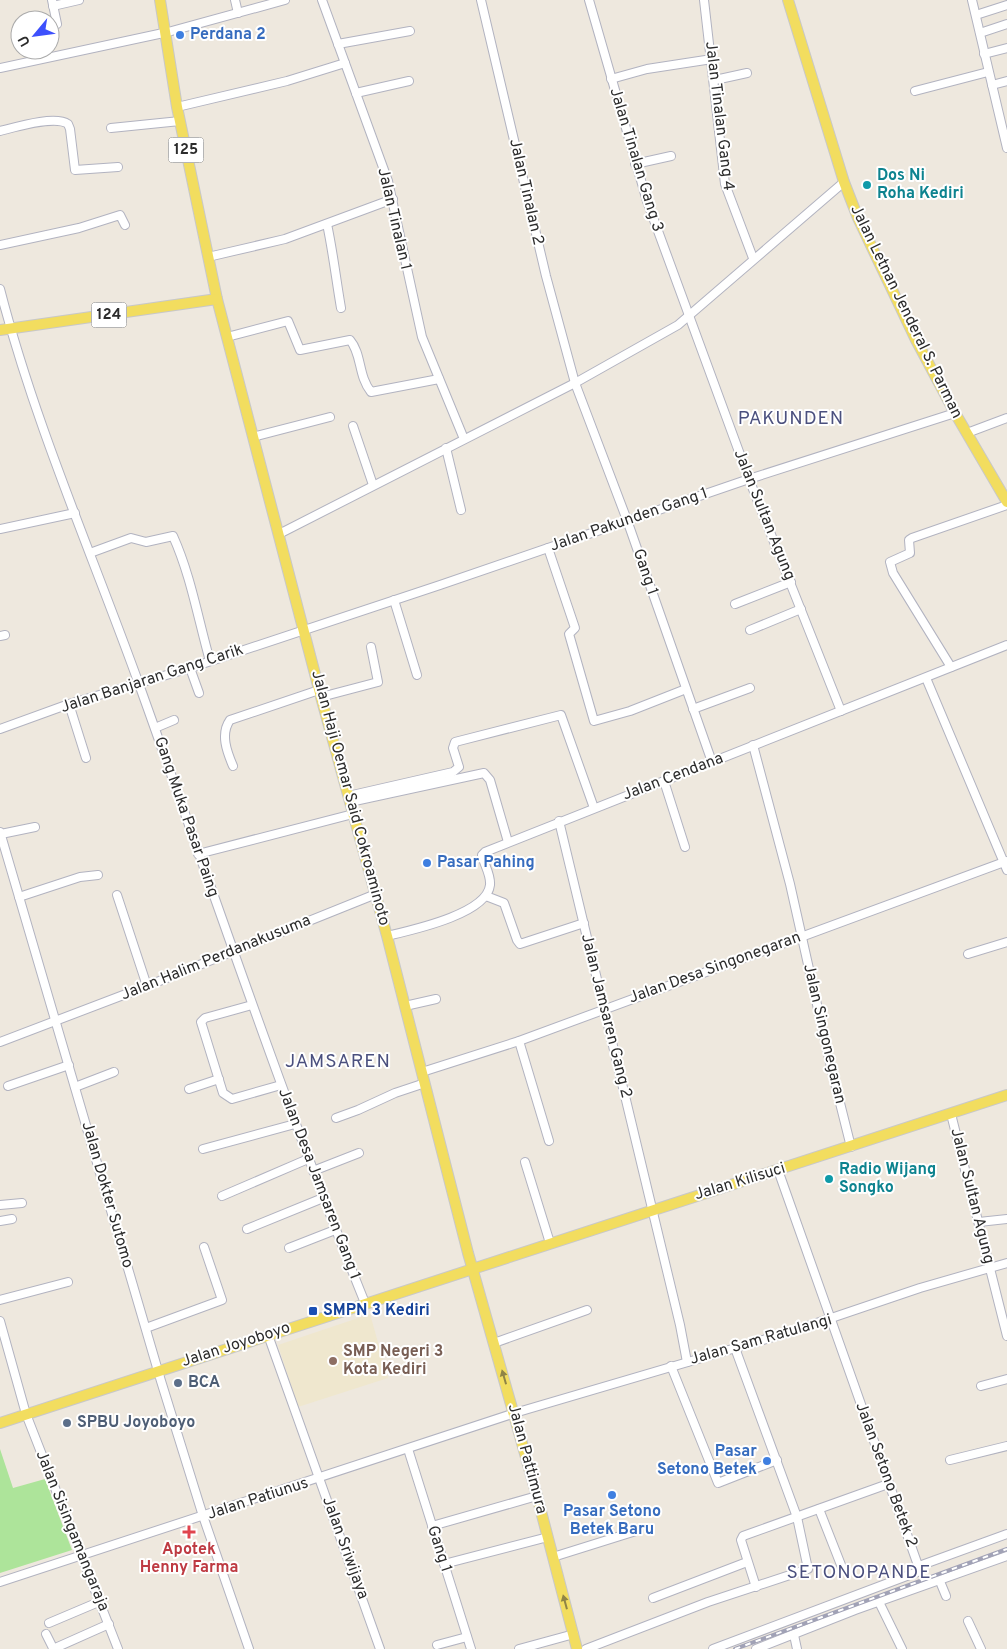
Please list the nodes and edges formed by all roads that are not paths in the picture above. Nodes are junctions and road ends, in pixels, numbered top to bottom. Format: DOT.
graph roads {
  1 [pos="79,0"];
  2 [pos="160,0"];
  3 [pos="234,0"];
  4 [pos="285,0"];
  5 [pos="322,0"];
  6 [pos="481,0"];
  7 [pos="590,0"];
  8 [pos="704,0"];
  9 [pos="788,0"];
  10 [pos="972,0"];
  11 [pos="53,3"];
  12 [pos="1007,5"];
  13 [pos="238,13"];
  14 [pos="976,15"];
  15 [pos="1007,24"];
  16 [pos="410,31"];
  17 [pos="165,32"];
  18 [pos="980,33"];
  19 [pos="338,44"];
  20 [pos="1007,48"];
  21 [pos="984,54"];
  22 [pos="712,59"];
  23 [pos="345,63"];
  24 [pos="0,68"];
  25 [pos="988,72"];
  26 [pos="747,73"];
  27 [pos="611,79"];
  28 [pos="714,80"];
  29 [pos="409,81"];
  30 [pos="1007,81"];
  31 [pos="992,85"];
  32 [pos="915,91"];
  33 [pos="356,93"];
  34 [pos="177,107"];
  35 [pos="180,121"];
  36 [pos="111,128"];
  37 [pos="0,131"];
  38 [pos="1007,148"];
  39 [pos="671,156"];
  40 [pos="635,164"];
  41 [pos="118,167"];
  42 [pos="844,182"];
  43 [pos="393,199"];
  44 [pos="326,224"];
  45 [pos="125,225"];
  46 [pos="0,245"];
  47 [pos="208,257"];
  48 [pos="753,258"];
  49 [pos="0,289"];
  50 [pos="217,299"];
  51 [pos="341,308"];
  52 [pos="688,318"];
  53 [pos="5,329"];
  54 [pos="226,333"];
  55 [pos="439,379"];
  56 [pos="575,383"];
  57 [pos="955,413"];
  58 [pos="330,416"];
  59 [pos="1007,418"];
  60 [pos="353,426"];
  61 [pos="967,433"];
  62 [pos="254,437"];
  63 [pos="464,439"];
  64 [pos="446,448"];
  65 [pos="749,479"];
  66 [pos="373,485"];
  67 [pos="1007,504"];
  68 [pos="461,510"];
  69 [pos="75,513"];
  70 [pos="627,520"];
  71 [pos="0,529"];
  72 [pos="280,534"];
  73 [pos="548,548"];
  74 [pos="90,553"];
  75 [pos="790,582"];
  76 [pos="394,600"];
  77 [pos="736,604"];
  78 [pos="801,608"];
  79 [pos="304,629"];
  80 [pos="750,630"];
  81 [pos="1007,645"];
  82 [pos="371,647"];
  83 [pos="210,661"];
  84 [pos="190,668"];
  85 [pos="951,668"];
  86 [pos="417,675"];
  87 [pos="926,678"];
  88 [pos="139,683"];
  89 [pos="750,688"];
  90 [pos="686,689"];
  91 [pos="199,693"];
  92 [pos="320,693"];
  93 [pos="69,704"];
  94 [pos="693,709"];
  95 [pos="841,711"];
  96 [pos="174,720"];
  97 [pos="155,728"];
  98 [pos="0,729"];
  99 [pos="753,746"];
  100 [pos="86,758"];
  101 [pos="712,762"];
  102 [pos="232,766"];
  103 [pos="664,781"];
  104 [pos="349,799"];
  105 [pos="594,808"];
  106 [pos="353,814"];
  107 [pos="559,821"];
  108 [pos="35,828"];
  109 [pos="0,833"];
  110 [pos="508,842"];
  111 [pos="685,847"];
  112 [pos="198,854"];
  113 [pos="1005,861"];
  114 [pos="1007,870"];
  115 [pos="98,875"];
  116 [pos="376,894"];
  117 [pos="117,895"];
  118 [pos="486,896"];
  119 [pos="19,897"];
  120 [pos="584,923"];
  121 [pos="387,936"];
  122 [pos="802,936"];
  123 [pos="1007,942"];
  124 [pos="232,951"];
  125 [pos="968,954"];
  126 [pos="147,986"];
  127 [pos="436,999"];
  128 [pos="252,1005"];
  129 [pos="405,1006"];
  130 [pos="604,1008"];
  131 [pos="56,1020"];
  132 [pos="519,1041"];
  133 [pos="0,1042"];
  134 [pos="69,1065"];
  135 [pos="114,1072"];
  136 [pos="422,1072"];
  137 [pos="219,1079"];
  138 [pos="424,1083"];
  139 [pos="281,1085"];
  140 [pos="8,1086"];
  141 [pos="75,1086"];
  142 [pos="189,1088"];
  143 [pos="1007,1095"];
  144 [pos="952,1114"];
  145 [pos="336,1118"];
  146 [pos="295,1124"];
  147 [pos="549,1141"];
  148 [pos="851,1147"];
  149 [pos="202,1149"];
  150 [pos="359,1153"];
  151 [pos="308,1159"];
  152 [pos="525,1162"];
  153 [pos="778,1170"];
  154 [pos="313,1171"];
  155 [pos="222,1196"];
  156 [pos="322,1198"];
  157 [pos="22,1203"];
  158 [pos="0,1206"];
  159 [pos="653,1210"];
  160 [pos="12,1219"];
  161 [pos="1007,1219"];
  162 [pos="0,1221"];
  163 [pos="979,1222"];
  164 [pos="247,1229"];
  165 [pos="335,1230"];
  166 [pos="550,1243"];
  167 [pos="204,1247"];
  168 [pos="289,1248"];
  169 [pos="1007,1263"];
  170 [pos="991,1268"];
  171 [pos="473,1269"];
  172 [pos="68,1282"];
  173 [pos="0,1300"];
  174 [pos="365,1303"];
  175 [pos="587,1310"];
  176 [pos="831,1319"];
  177 [pos="0,1321"];
  178 [pos="1005,1321"];
  179 [pos="146,1328"];
  180 [pos="268,1335"];
  181 [pos="1007,1336"];
  182 [pos="494,1343"];
  183 [pos="735,1348"];
  184 [pos="687,1362"];
  185 [pos="671,1366"];
  186 [pos="158,1370"];
  187 [pos="1007,1379"];
  188 [pos="981,1386"];
  189 [pos="514,1413"];
  190 [pos="26,1414"];
  191 [pos="0,1423"];
  192 [pos="1007,1446"];
  193 [pos="408,1449"];
  194 [pos="776,1460"];
  195 [pos="950,1460"];
  196 [pos="319,1478"];
  197 [pos="888,1484"];
  198 [pos="537,1496"];
  199 [pos="819,1509"];
  200 [pos="203,1516"];
  201 [pos="797,1517"];
  202 [pos="432,1526"];
  203 [pos="636,1530"];
  204 [pos="1007,1534"];
  205 [pos="548,1537"];
  206 [pos="82,1555"];
  207 [pos="1007,1556"];
  208 [pos="553,1557"];
  209 [pos="747,1562"];
  210 [pos="444,1564"];
  211 [pos="919,1566"];
  212 [pos="843,1570"];
  213 [pos="939,1580"];
  214 [pos="0,1582"];
  215 [pos="756,1587"];
  216 [pos="946,1596"];
  217 [pos="653,1598"];
  218 [pos="101,1601"];
  219 [pos="879,1602"];
  220 [pos="968,1621"];
  221 [pos="49,1623"];
  222 [pos="109,1624"];
  223 [pos="46,1634"];
  224 [pos="574,1634"];
  225 [pos="794,1635"];
  226 [pos="467,1637"];
  227 [pos="437,1645"];
  228 [pos="53,1648"];
  229 [pos="118,1649"];
  230 [pos="249,1649"];
  231 [pos="380,1649"];
  232 [pos="470,1649"];
  233 [pos="519,1649"];
  234 [pos="577,1649"];
  235 [pos="586,1649"];
  236 [pos="713,1649"];
  237 [pos="756,1649"];
  238 [pos="797,1649"];
  239 [pos="902,1649"];
  240 [pos="981,1649"];
  1 -- 11 [label="street"];
  2 -- 17 [label="main road, 125"];
  3 -- 13 [label="street"];
  4 -- 13 [label="street"];
  5 -- 19 [label="street, Jalan Tinalan 1"];
  6 -- 56 [label="street, Jalan Tinalan 2"];
  7 -- 27 [label="street, Jalan Tinalan Gang 3"];
  8 -- 22 [label="street, Jalan Tinalan Gang 4"];
  9 -- 42 [label="main road, Jalan Letnan Jenderal S. Parman"];
  10 -- 14 [label="street"];
  12 -- 14 [label="street"];
  13 -- 17 [label="street"];
  14 -- 18 [label="street"];
  15 -- 18 [label="street"];
  16 -- 19 [label="street"];
  17 -- 24 [label="street"];
  17 -- 34 [label="main road, 125"];
  18 -- 21 [label="street"];
  19 -- 23 [label="street, Jalan Tinalan 1"];
  20 -- 21 [label="street"];
  21 -- 25 [label="street"];
  22 -- 27 [label="street"];
  22 -- 28 [label="street, Jalan Tinalan Gang 4"];
  23 -- 33 [label="street, Jalan Tinalan 1"];
  23 -- 34 [label="street"];
  25 -- 31 [label="street"];
  25 -- 32 [label="street"];
  26 -- 28 [label="street"];
  27 -- 40 [label="street, Jalan Tinalan Gang 3"];
  28 -- 48 [label="street, Jalan Tinalan Gang 4"];
  29 -- 33 [label="street"];
  30 -- 31 [label="street"];
  31 -- 38 [label="street"];
  33 -- 43 [label="street, Jalan Tinalan 1"];
  34 -- 35 [label="main road, 125"];
  35 -- 36 [label="street"];
  35 -- 47 [label="main road, 125"];
  37 -- 41 [label="street"];
  39 -- 40 [label="street"];
  40 -- 52 [label="street, Jalan Tinalan Gang 3"];
  42 -- 48 [label="street"];
  42 -- 57 [label="main road, Jalan Letnan Jenderal S. Parman"];
  43 -- 44 [label="street"];
  43 -- 55 [label="street, Jalan Tinalan 1"];
  44 -- 47 [label="street"];
  44 -- 51 [label="street"];
  45 -- 46 [label="street"];
  47 -- 50 [label="main road, 125"];
  48 -- 52 [label="street"];
  49 -- 53 [label="street, Gang Muka Pasar Paing"];
  50 -- 53 [label="main road, 124"];
  50 -- 54 [label="main road, Jalan Haji Oemar Said Cokroaminoto"];
  52 -- 56 [label="street"];
  52 -- 65 [label="street, Jalan Sultan Agung"];
  53 -- 69 [label="street, Gang Muka Pasar Paing"];
  54 -- 55 [label="street"];
  54 -- 62 [label="main road, Jalan Haji Oemar Said Cokroaminoto"];
  55 -- 63 [label="street, Jalan Tinalan 1"];
  56 -- 63 [label="street"];
  56 -- 70 [label="street, Gang 1"];
  57 -- 61 [label="main road, Jalan Letnan Jenderal S. Parman"];
  57 -- 65 [label="street, Jalan Pakunden Gang 1"];
  58 -- 62 [label="street"];
  59 -- 61 [label="street"];
  60 -- 66 [label="street"];
  61 -- 67 [label="main road, Jalan Letnan Jenderal S. Parman"];
  62 -- 72 [label="main road, Jalan Haji Oemar Said Cokroaminoto"];
  63 -- 64 [label="street"];
  64 -- 66 [label="street"];
  64 -- 68 [label="street"];
  65 -- 70 [label="street, Jalan Pakunden Gang 1"];
  65 -- 75 [label="street, Jalan Sultan Agung"];
  66 -- 72 [label="street"];
  67 -- 85 [label="street"];
  69 -- 71 [label="street"];
  69 -- 74 [label="street, Gang Muka Pasar Paing"];
  70 -- 73 [label="street, Jalan Pakunden Gang 1"];
  70 -- 90 [label="street, Gang 1"];
  72 -- 79 [label="main road, Jalan Haji Oemar Said Cokroaminoto"];
  73 -- 76 [label="street, Jalan Pakunden Gang 1"];
  73 -- 90 [label="street"];
  74 -- 83 [label="street"];
  74 -- 88 [label="street, Gang Muka Pasar Paing"];
  75 -- 77 [label="street"];
  75 -- 78 [label="street, Jalan Sultan Agung"];
  76 -- 79 [label="street, Jalan Pakunden Gang 1"];
  76 -- 86 [label="street"];
  78 -- 80 [label="street"];
  78 -- 95 [label="street, Jalan Sultan Agung"];
  79 -- 83 [label="street, Jalan Banjaran Gang Carik"];
  79 -- 92 [label="main road, Jalan Haji Oemar Said Cokroaminoto"];
  81 -- 85 [label="street, Jalan Cendana"];
  82 -- 92 [label="street"];
  83 -- 84 [label="street, Jalan Banjaran Gang Carik"];
  84 -- 88 [label="street, Jalan Banjaran Gang Carik"];
  84 -- 91 [label="street"];
  85 -- 87 [label="street, Jalan Cendana"];
  87 -- 95 [label="street, Jalan Cendana"];
  87 -- 113 [label="street"];
  88 -- 93 [label="street, Jalan Banjaran Gang Carik"];
  88 -- 97 [label="street, Gang Muka Pasar Paing"];
  89 -- 94 [label="street"];
  90 -- 94 [label="street, Gang 1"];
  92 -- 102 [label="street"];
  92 -- 104 [label="main road, Jalan Haji Oemar Said Cokroaminoto"];
  93 -- 98 [label="street, Jalan Banjaran Gang Carik"];
  93 -- 100 [label="street"];
  94 -- 101 [label="street, Gang 1"];
  95 -- 99 [label="street, Jalan Cendana"];
  96 -- 97 [label="street"];
  97 -- 112 [label="street, Gang Muka Pasar Paing"];
  99 -- 101 [label="street, Jalan Cendana"];
  99 -- 122 [label="street, Jalan Singonegaran"];
  101 -- 103 [label="street, Jalan Cendana"];
  103 -- 105 [label="street, Jalan Cendana"];
  103 -- 111 [label="street"];
  104 -- 105 [label="street"];
  104 -- 106 [label="main road, Jalan Haji Oemar Said Cokroaminoto"];
  104 -- 110 [label="street"];
  105 -- 107 [label="street, Jalan Cendana"];
  106 -- 112 [label="street"];
  106 -- 116 [label="main road, Jalan Haji Oemar Said Cokroaminoto"];
  107 -- 110 [label="street, Jalan Cendana"];
  107 -- 120 [label="street, Jalan Jamsaren Gang 2"];
  108 -- 109 [label="street"];
  109 -- 119 [label="street, Jalan Dokter Sutomo"];
  110 -- 118 [label="street, Jalan Cendana"];
  112 -- 124 [label="street, Gang Muka Pasar Paing"];
  113 -- 114 [label="street"];
  113 -- 122 [label="street, Jalan Desa Singonegaran"];
  115 -- 119 [label="street"];
  116 -- 121 [label="main road, Jalan Haji Oemar Said Cokroaminoto"];
  116 -- 124 [label="street, Jalan Halim Perdanakusuma"];
  117 -- 126 [label="street"];
  118 -- 120 [label="street"];
  118 -- 121 [label="street"];
  119 -- 131 [label="street, Jalan Dokter Sutomo"];
  120 -- 130 [label="street, Jalan Jamsaren Gang 2"];
  121 -- 129 [label="main road, Jalan Haji Oemar Said Cokroaminoto"];
  122 -- 130 [label="street, Jalan Desa Singonegaran"];
  122 -- 148 [label="street, Jalan Singonegaran"];
  123 -- 125 [label="street"];
  124 -- 126 [label="street, Jalan Halim Perdanakusuma"];
  124 -- 128 [label="street, Jalan Desa Jamsaren Gang 1"];
  126 -- 131 [label="street, Jalan Halim Perdanakusuma"];
  127 -- 129 [label="street"];
  128 -- 137 [label="street"];
  128 -- 139 [label="street, Jalan Desa Jamsaren Gang 1"];
  129 -- 136 [label="main road, Jalan Haji Oemar Said Cokroaminoto"];
  130 -- 132 [label="street, Jalan Desa Singonegaran"];
  130 -- 159 [label="street, Jalan Jamsaren Gang 2"];
  131 -- 133 [label="street, Jalan Halim Perdanakusuma"];
  131 -- 134 [label="street, Jalan Dokter Sutomo"];
  132 -- 136 [label="street, Jalan Desa Singonegaran"];
  132 -- 147 [label="street"];
  134 -- 140 [label="street"];
  134 -- 141 [label="street, Jalan Dokter Sutomo"];
  135 -- 141 [label="street"];
  136 -- 138 [label="main road, Jalan Haji Oemar Said Cokroaminoto"];
  137 -- 139 [label="street"];
  137 -- 142 [label="street"];
  138 -- 145 [label="street"];
  138 -- 171 [label="main road, Jalan Haji Oemar Said Cokroaminoto"];
  139 -- 146 [label="street, Jalan Desa Jamsaren Gang 1"];
  141 -- 179 [label="street, Jalan Dokter Sutomo"];
  143 -- 144 [label="main road, Jalan Kilisuci"];
  144 -- 148 [label="main road, Jalan Kilisuci"];
  144 -- 163 [label="street, Jalan Sultan Agung"];
  146 -- 149 [label="street"];
  146 -- 151 [label="street, Jalan Desa Jamsaren Gang 1"];
  148 -- 153 [label="main road, Jalan Kilisuci"];
  150 -- 154 [label="street"];
  151 -- 154 [label="street, Jalan Desa Jamsaren Gang 1"];
  151 -- 155 [label="street"];
  152 -- 166 [label="street"];
  153 -- 159 [label="main road, Jalan Kilisuci"];
  153 -- 176 [label="street, Jalan Setono Betek 2"];
  154 -- 156 [label="street, Jalan Desa Jamsaren Gang 1"];
  156 -- 164 [label="street"];
  156 -- 165 [label="street, Jalan Desa Jamsaren Gang 1"];
  157 -- 158 [label="street"];
  159 -- 166 [label="main road, Jalan Kilisuci"];
  159 -- 184 [label="street, Jalan Jamsaren Gang 2"];
  160 -- 162 [label="street"];
  161 -- 163 [label="street"];
  163 -- 170 [label="street, Jalan Sultan Agung"];
  165 -- 168 [label="street"];
  165 -- 174 [label="street, Jalan Desa Jamsaren Gang 1"];
  166 -- 171 [label="main road, Jalan Kilisuci"];
  167 -- 179 [label="street"];
  169 -- 170 [label="street, Jalan Sam Ratulangi"];
  170 -- 176 [label="street, Jalan Sam Ratulangi"];
  170 -- 178 [label="street, Jalan Sultan Agung"];
  171 -- 174 [label="main road, Jalan Joyoboyo"];
  171 -- 182 [label="main road, Jalan Pattimura"];
  172 -- 173 [label="street"];
  174 -- 180 [label="main road, Jalan Joyoboyo"];
  175 -- 182 [label="street"];
  176 -- 183 [label="street, Jalan Sam Ratulangi"];
  176 -- 197 [label="street, Jalan Setono Betek 2"];
  177 -- 190 [label="street, Jalan Sisingamangaraja"];
  178 -- 181 [label="street, Jalan Sultan Agung"];
  179 -- 186 [label="street, Jalan Dokter Sutomo"];
  180 -- 186 [label="main road, Jalan Joyoboyo"];
  180 -- 196 [label="street, Jalan Sriwijaya"];
  189 -- 182 [label="main road, Jalan Pattimura, one-way"];
  183 -- 184 [label="street, Jalan Sam Ratulangi"];
  183 -- 194 [label="street"];
  184 -- 185 [label="street, Jalan Sam Ratulangi"];
  185 -- 189 [label="street, Jalan Sam Ratulangi"];
  185 -- 194 [label="street"];
  186 -- 190 [label="main road, Jalan Joyoboyo"];
  186 -- 200 [label="street, Jalan Dokter Sutomo"];
  187 -- 188 [label="street"];
  189 -- 193 [label="street, Jalan Patiunus"];
  189 -- 198 [label="main road, Jalan Pattimura"];
  190 -- 191 [label="main road, Jalan Joyoboyo"];
  190 -- 206 [label="street, Jalan Sisingamangaraja"];
  192 -- 195 [label="street"];
  193 -- 196 [label="street, Jalan Patiunus"];
  193 -- 202 [label="street, Gang 1"];
  194 -- 201 [label="street"];
  196 -- 200 [label="street, Jalan Patiunus"];
  196 -- 231 [label="street, Jalan Sriwijaya"];
  197 -- 199 [label="street"];
  197 -- 211 [label="street, Jalan Setono Betek 2"];
  198 -- 202 [label="street"];
  198 -- 205 [label="main road, Jalan Pattimura"];
  199 -- 201 [label="street"];
  199 -- 212 [label="street"];
  200 -- 206 [label="street, Jalan Patiunus"];
  200 -- 230 [label="street, Jalan Dokter Sutomo"];
  201 -- 209 [label="street"];
  201 -- 215 [label="street"];
  202 -- 210 [label="street, Gang 1"];
  203 -- 208 [label="street"];
  204 -- 211 [label="street"];
  205 -- 208 [label="main road, Jalan Pattimura"];
  205 -- 210 [label="street"];
  206 -- 214 [label="street, Jalan Patiunus"];
  206 -- 218 [label="street, Jalan Sisingamangaraja"];
  207 -- 213 [label="street"];
  224 -- 208 [label="main road, Jalan Pattimura, one-way"];
  209 -- 215 [label="street"];
  209 -- 217 [label="street"];
  210 -- 226 [label="street, Gang 1"];
  211 -- 236 [label="street, Jalan Setono Betek 2"];
  213 -- 216 [label="street"];
  213 -- 219 [label="street"];
  215 -- 235 [label="street"];
  218 -- 221 [label="street"];
  218 -- 222 [label="street, Jalan Sisingamangaraja"];
  219 -- 225 [label="street"];
  219 -- 239 [label="street"];
  220 -- 240 [label="street"];
  222 -- 228 [label="street"];
  222 -- 229 [label="street, Jalan Sisingamangaraja"];
  223 -- 228 [label="street"];
  224 -- 233 [label="street"];
  224 -- 234 [label="main road, Jalan Pattimura"];
  225 -- 237 [label="street"];
  225 -- 238 [label="street"];
  226 -- 227 [label="street"];
  226 -- 232 [label="street, Gang 1"];
}
